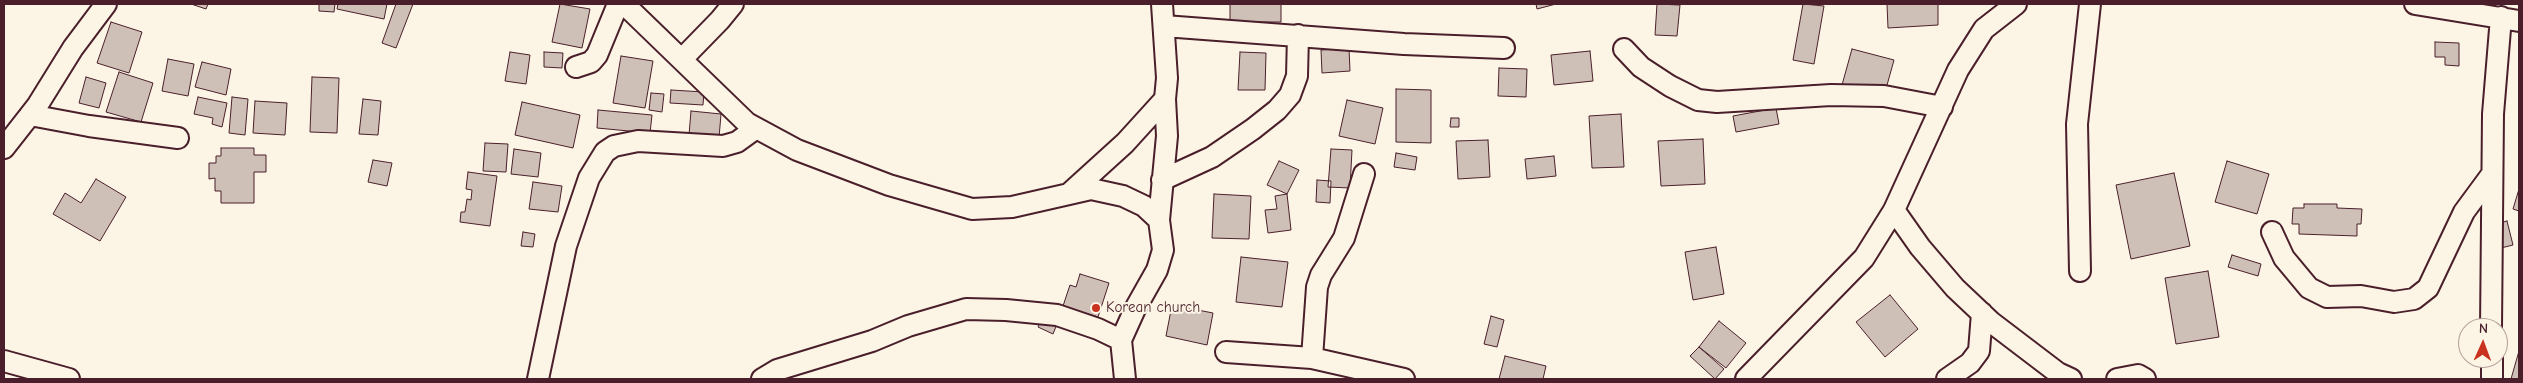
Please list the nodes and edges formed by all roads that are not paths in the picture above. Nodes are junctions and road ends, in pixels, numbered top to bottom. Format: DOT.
graph roads {
  1 [pos="106,4"];
  2 [pos="618,4"];
  3 [pos="624,4"];
  4 [pos="733,4"];
  5 [pos="1162,4"];
  6 [pos="2016,4"];
  7 [pos="2090,4"];
  8 [pos="2415,4"];
  9 [pos="2510,19"];
  10 [pos="1164,26"];
  11 [pos="1298,34"];
  12 [pos="1504,48"];
  13 [pos="1624,49"];
  14 [pos="682,59"];
  15 [pos="576,67"];
  16 [pos="1165,99"];
  17 [pos="1942,107"];
  18 [pos="30,115"];
  19 [pos="755,129"];
  20 [pos="178,138"];
  21 [pos="4,148"];
  22 [pos="1364,174"];
  23 [pos="2492,174"];
  24 [pos="1162,180"];
  25 [pos="1071,192"];
  26 [pos="1894,210"];
  27 [pos="1159,220"];
  28 [pos="2272,232"];
  29 [pos="2080,270"];
  30 [pos="1982,313"];
  31 [pos="2491,318"];
  32 [pos="1121,340"];
  33 [pos="1226,352"];
  34 [pos="1312,358"];
  35 [pos="4,361"];
  36 [pos="1748,378"];
  37 [pos="69,379"];
  38 [pos="538,379"];
  39 [pos="762,379"];
  40 [pos="1125,379"];
  41 [pos="1404,379"];
  42 [pos="1947,379"];
  43 [pos="2071,379"];
  44 [pos="2117,379"];
  45 [pos="2145,379"];
  1 -- 18 [label="street"];
  2 -- 15 [label="street"];
  3 -- 14 [label="street"];
  4 -- 14 [label="street"];
  5 -- 10 [label="street"];
  6 -- 17 [label="street"];
  7 -- 29 [label="street"];
  8 -- 9 [label="street"];
  9 -- 23 [label="street"];
  10 -- 11 [label="street"];
  10 -- 16 [label="street"];
  11 -- 12 [label="street"];
  11 -- 24 [label="street"];
  13 -- 17 [label="street"];
  14 -- 19 [label="street"];
  16 -- 24 [label="street"];
  16 -- 25 [label="street"];
  17 -- 26 [label="street"];
  18 -- 20 [label="street"];
  18 -- 21 [label="street"];
  19 -- 25 [label="street"];
  19 -- 38 [label="street"];
  22 -- 34 [label="street"];
  23 -- 28 [label="street"];
  23 -- 31 [label="street"];
  24 -- 27 [label="street"];
  25 -- 27 [label="street"];
  26 -- 30 [label="street"];
  26 -- 36 [label="street"];
  27 -- 32 [label="street"];
  30 -- 42 [label="street"];
  30 -- 43 [label="street"];
  32 -- 39 [label="street"];
  32 -- 40 [label="street"];
  33 -- 34 [label="street"];
  34 -- 41 [label="street"];
  35 -- 37 [label="street"];
  44 -- 45 [label="street"];
}
